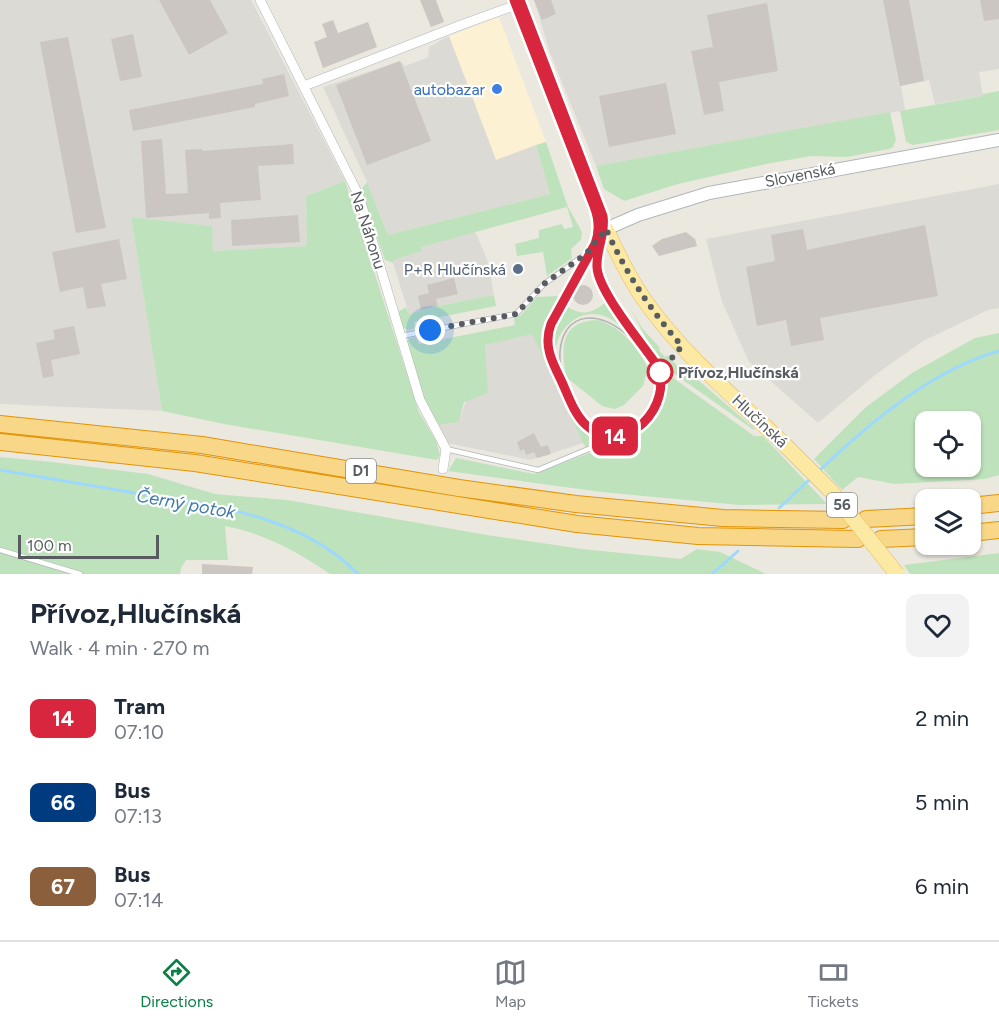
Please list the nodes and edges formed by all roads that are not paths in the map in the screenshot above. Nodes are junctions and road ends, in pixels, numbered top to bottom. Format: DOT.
graph roads {
  1 [pos="260,0"];
  2 [pos="518,2"];
  3 [pos="304,86"];
  4 [pos="999,140"];
  5 [pos="606,229"];
  6 [pos="401,336"];
  7 [pos="0,424"];
  8 [pos="0,442"];
  9 [pos="603,443"];
  10 [pos="446,449"];
  11 [pos="443,469"];
  12 [pos="999,503"];
  13 [pos="981,505"];
  14 [pos="915,511"];
  15 [pos="999,511"];
  16 [pos="981,512"];
  17 [pos="915,517"];
  18 [pos="843,520"];
  19 [pos="999,530"];
  20 [pos="981,532"];
  21 [pos="981,535"];
  22 [pos="999,536"];
  23 [pos="915,537"];
  24 [pos="858,539"];
  25 [pos="881,539"];
  26 [pos="0,550"];
  27 [pos="80,574"];
  28 [pos="897,574"];
  1 -- 3 [label="street, Na Náhonu"];
  2 -- 3 [label="street"];
  2 -- 5 [label="street, Hlučínská"];
  3 -- 6 [label="street, Na Náhonu"];
  4 -- 5 [label="street, Slovenská"];
  5 -- 6 [label="lane"];
  5 -- 28 [label="main road, Hlučínská / 56, bridge"];
  6 -- 10 [label="street, Na Náhonu"];
  7 -- 18 [label="highway, D1"];
  8 -- 24 [label="highway, D1"];
  9 -- 10 [label="lane"];
  10 -- 11 [label="street"];
  12 -- 13 [label="highway"];
  14 -- 17 [label="highway"];
  15 -- 16 [label="highway"];
  19 -- 20 [label="highway"];
  21 -- 22 [label="highway"];
  23 -- 25 [label="highway"];
  26 -- 27 [label="lane"];
}
